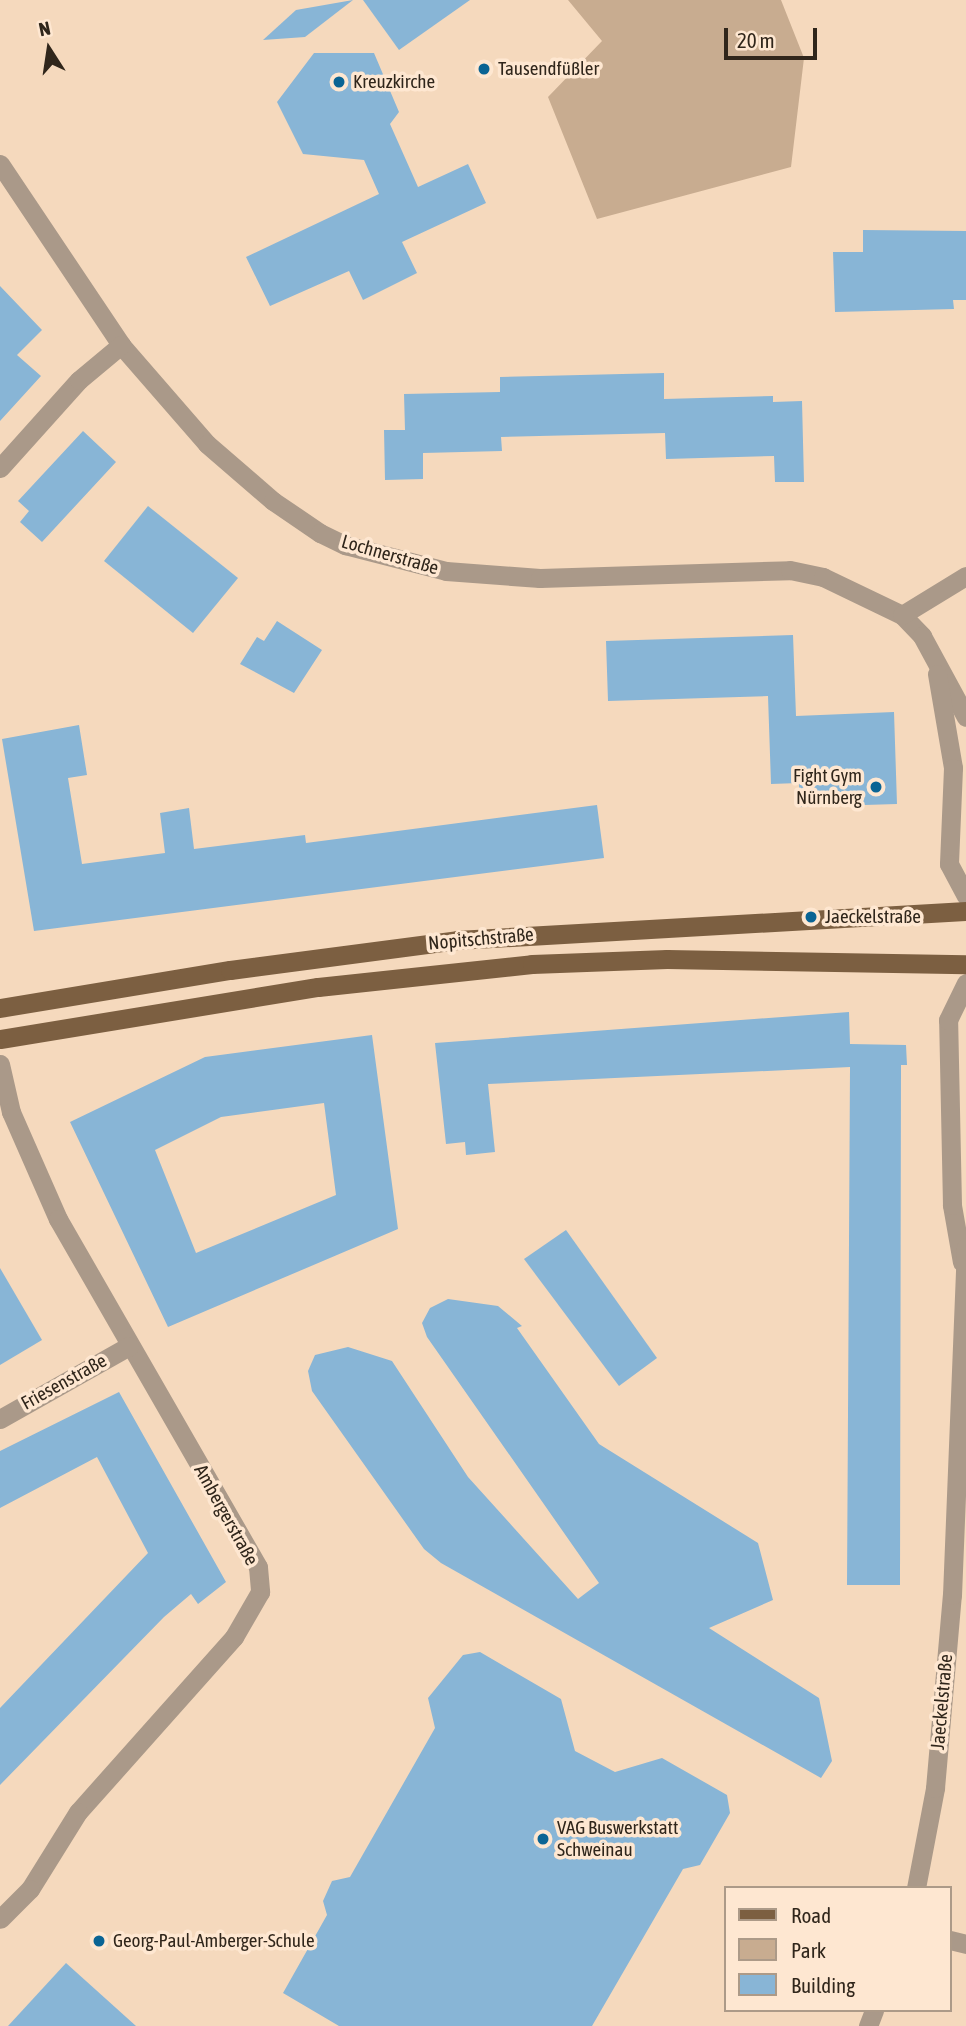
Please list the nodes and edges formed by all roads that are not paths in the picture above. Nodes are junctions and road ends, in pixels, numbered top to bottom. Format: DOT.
graph roads {
  1 [pos="0,164"];
  2 [pos="121,345"];
  3 [pos="0,468"];
  4 [pos="966,576"];
  5 [pos="902,615"];
  6 [pos="934,659"];
  7 [pos="966,717"];
  8 [pos="966,896"];
  9 [pos="966,911"];
  10 [pos="966,964"];
  11 [pos="966,984"];
  12 [pos="0,1008"];
  13 [pos="0,1039"];
  14 [pos="0,1065"];
  15 [pos="964,1255"];
  16 [pos="129,1346"];
  17 [pos="0,1419"];
  18 [pos="916,1886"];
  19 [pos="0,1919"];
  1 -- 2 [label="street, Lochnerstraße"];
  2 -- 3 [label="street"];
  2 -- 5 [label="street, Lochnerstraße"];
  4 -- 5 [label="street"];
  5 -- 6 [label="street, Lochnerstraße"];
  6 -- 7 [label="street, Lochnerstraße"];
  6 -- 8 [label="street, Lochnerstraße"];
  9 -- 12 [label="main road, Nopitschstraße"];
  10 -- 13 [label="main road, Nopitschstraße"];
  11 -- 15 [label="street, Jaeckelstraße"];
  14 -- 16 [label="street, Ambergerstraße"];
  15 -- 18 [label="street, Jaeckelstraße"];
  16 -- 17 [label="street, Friesenstraße"];
  16 -- 19 [label="street, Ambergerstraße"];
}
